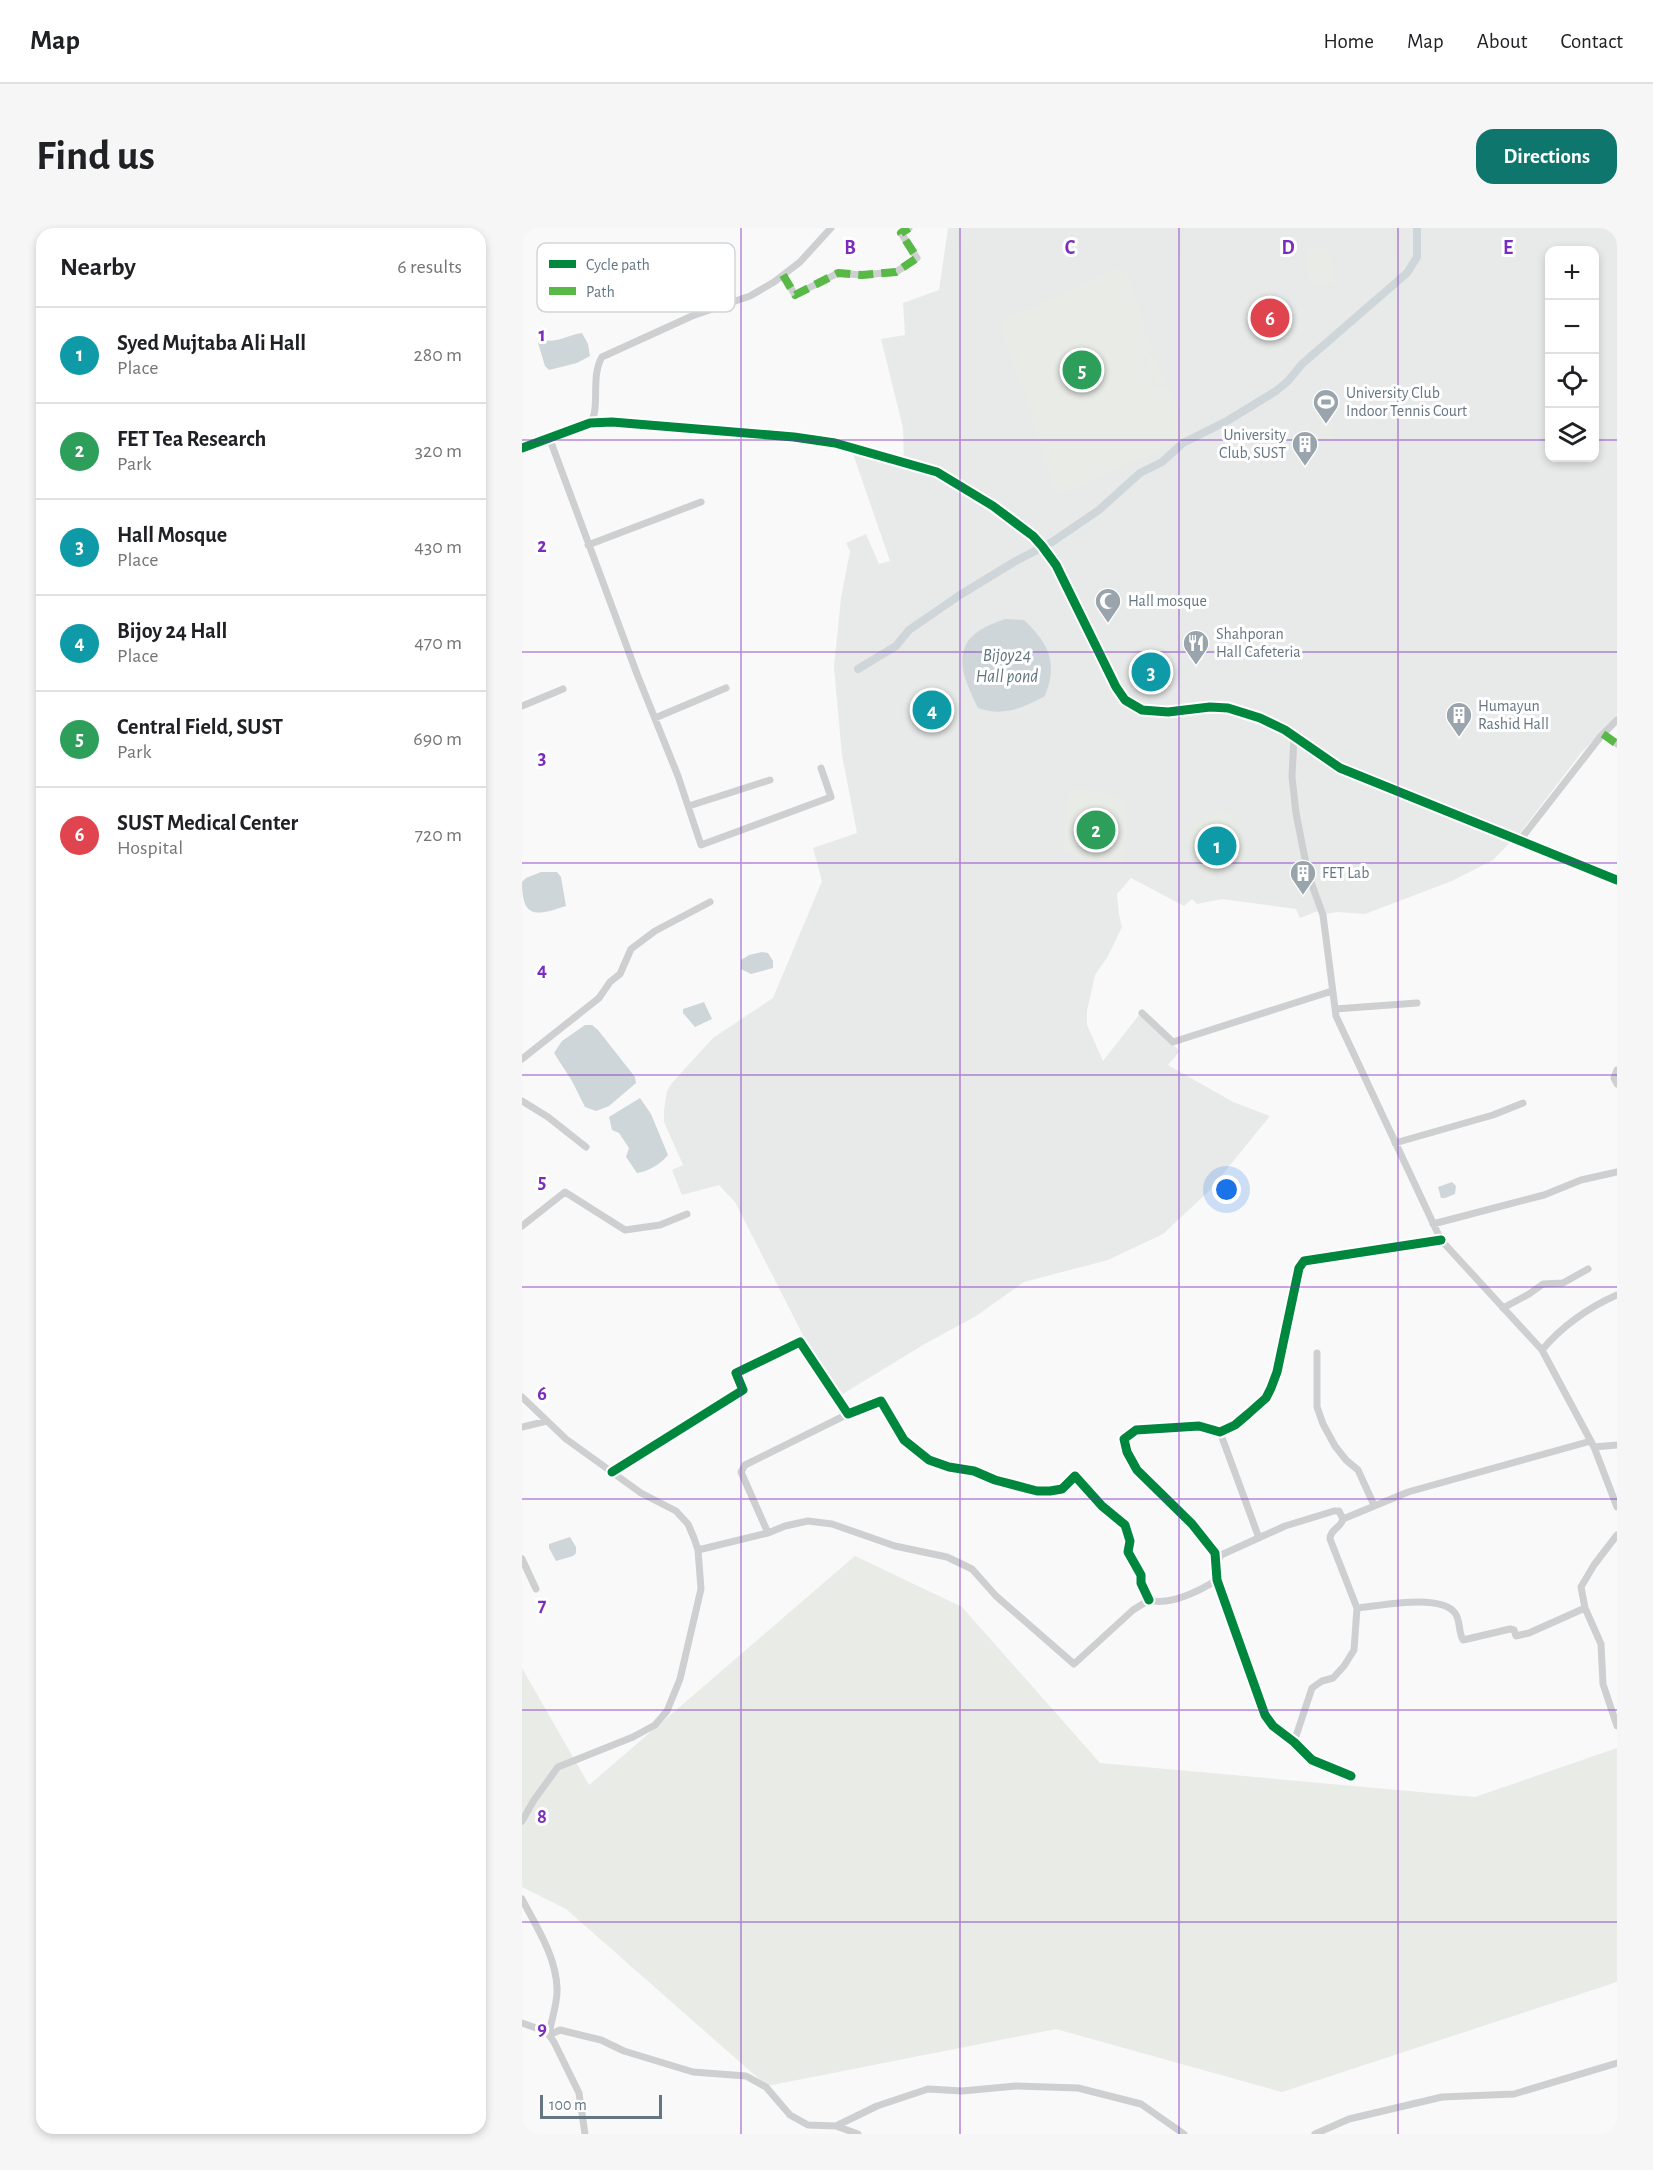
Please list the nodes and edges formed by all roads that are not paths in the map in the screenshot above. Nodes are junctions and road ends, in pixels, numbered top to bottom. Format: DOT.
graph roads {
  1 [pos="831,228"];
  2 [pos="909,228"];
  3 [pos="783,275"];
  4 [pos="735,301"];
  5 [pos="704,312"];
  6 [pos="590,423"];
  7 [pos="549,437"];
  8 [pos="522,448"];
  9 [pos="701,502"];
  10 [pos="588,545"];
  11 [pos="726,688"];
  12 [pos="563,689"];
  13 [pos="522,706"];
  14 [pos="656,718"];
  15 [pos="1617,720"];
  16 [pos="1603,734"];
  17 [pos="1294,736"];
  18 [pos="1617,744"];
  19 [pos="821,768"];
  20 [pos="770,780"];
  21 [pos="689,806"];
  22 [pos="1520,840"];
  23 [pos="1617,880"];
  24 [pos="710,902"];
  25 [pos="1332,991"];
  26 [pos="1417,1003"];
  27 [pos="1335,1009"];
  28 [pos="1142,1013"];
  29 [pos="522,1059"];
  30 [pos="1617,1070"];
  31 [pos="1617,1084"];
  32 [pos="522,1101"];
  33 [pos="1523,1104"];
  34 [pos="1395,1143"];
  35 [pos="586,1147"];
  36 [pos="1617,1172"];
  37 [pos="687,1214"];
  38 [pos="1433,1224"];
  39 [pos="522,1226"];
  40 [pos="1440,1240"];
  41 [pos="1588,1269"];
  42 [pos="1617,1295"];
  43 [pos="1503,1308"];
  44 [pos="1542,1350"];
  45 [pos="1317,1353"];
  46 [pos="522,1397"];
  47 [pos="848,1414"];
  48 [pos="547,1421"];
  49 [pos="522,1426"];
  50 [pos="1221,1432"];
  51 [pos="1593,1444"];
  52 [pos="1617,1445"];
  53 [pos="612,1472"];
  54 [pos="1374,1505"];
  55 [pos="1617,1507"];
  56 [pos="1343,1519"];
  57 [pos="768,1533"];
  58 [pos="1617,1535"];
  59 [pos="1259,1538"];
  60 [pos="698,1551"];
  61 [pos="522,1559"];
  62 [pos="1216,1566"];
  63 [pos="1217,1580"];
  64 [pos="536,1589"];
  65 [pos="1149,1600"];
  66 [pos="1357,1608"];
  67 [pos="1585,1608"];
  68 [pos="1617,1726"];
  69 [pos="1294,1742"];
  70 [pos="1352,1776"];
  71 [pos="522,1821"];
  72 [pos="522,1899"];
  73 [pos="522,2023"];
  74 [pos="549,2035"];
  75 [pos="1617,2063"];
  76 [pos="836,2126"];
  77 [pos="585,2134"];
  78 [pos="858,2134"];
  79 [pos="1184,2134"];
  80 [pos="1315,2134"];
  1 -- 3 [label="street"];
  2 -- 3 [label="street"];
  3 -- 4 [label="street"];
  5 -- 6 [label="street"];
  6 -- 7 [label="street"];
  6 -- 17 [label="street"];
  7 -- 8 [label="street"];
  7 -- 10 [label="street"];
  9 -- 10 [label="street"];
  10 -- 14 [label="street"];
  11 -- 14 [label="street"];
  12 -- 13 [label="street"];
  14 -- 21 [label="street"];
  15 -- 16 [label="street"];
  16 -- 18 [label="street"];
  16 -- 22 [label="street"];
  17 -- 22 [label="street"];
  17 -- 25 [label="street"];
  19 -- 21 [label="street"];
  20 -- 21 [label="street"];
  22 -- 23 [label="street"];
  24 -- 29 [label="street"];
  25 -- 27 [label="street"];
  25 -- 28 [label="street"];
  26 -- 27 [label="street"];
  27 -- 34 [label="street"];
  30 -- 31 [label="street"];
  32 -- 35 [label="street"];
  33 -- 34 [label="street"];
  34 -- 38 [label="street"];
  36 -- 38 [label="street"];
  37 -- 39 [label="street"];
  38 -- 40 [label="street"];
  40 -- 43 [label="street"];
  40 -- 50 [label="street"];
  41 -- 43 [label="street"];
  42 -- 44 [label="street"];
  43 -- 44 [label="street"];
  44 -- 51 [label="street"];
  45 -- 54 [label="street"];
  46 -- 48 [label="street"];
  47 -- 53 [label="street"];
  47 -- 57 [label="street"];
  47 -- 65 [label="street"];
  48 -- 49 [label="street"];
  48 -- 53 [label="street"];
  50 -- 59 [label="street"];
  50 -- 62 [label="street"];
  51 -- 52 [label="street"];
  51 -- 54 [label="street"];
  51 -- 55 [label="street"];
  53 -- 60 [label="street"];
  54 -- 56 [label="street"];
  56 -- 59 [label="street"];
  56 -- 66 [label="street"];
  57 -- 60 [label="street"];
  57 -- 65 [label="street"];
  58 -- 67 [label="street"];
  59 -- 62 [label="street"];
  60 -- 71 [label="street"];
  61 -- 64 [label="street"];
  62 -- 63 [label="street"];
  63 -- 65 [label="street"];
  63 -- 69 [label="street"];
  66 -- 67 [label="street"];
  66 -- 69 [label="street"];
  67 -- 68 [label="street"];
  69 -- 70 [label="street"];
  72 -- 74 [label="street"];
  73 -- 74 [label="street"];
  74 -- 76 [label="street"];
  74 -- 77 [label="street"];
  75 -- 80 [label="street"];
  76 -- 78 [label="street"];
  76 -- 79 [label="street"];
}
